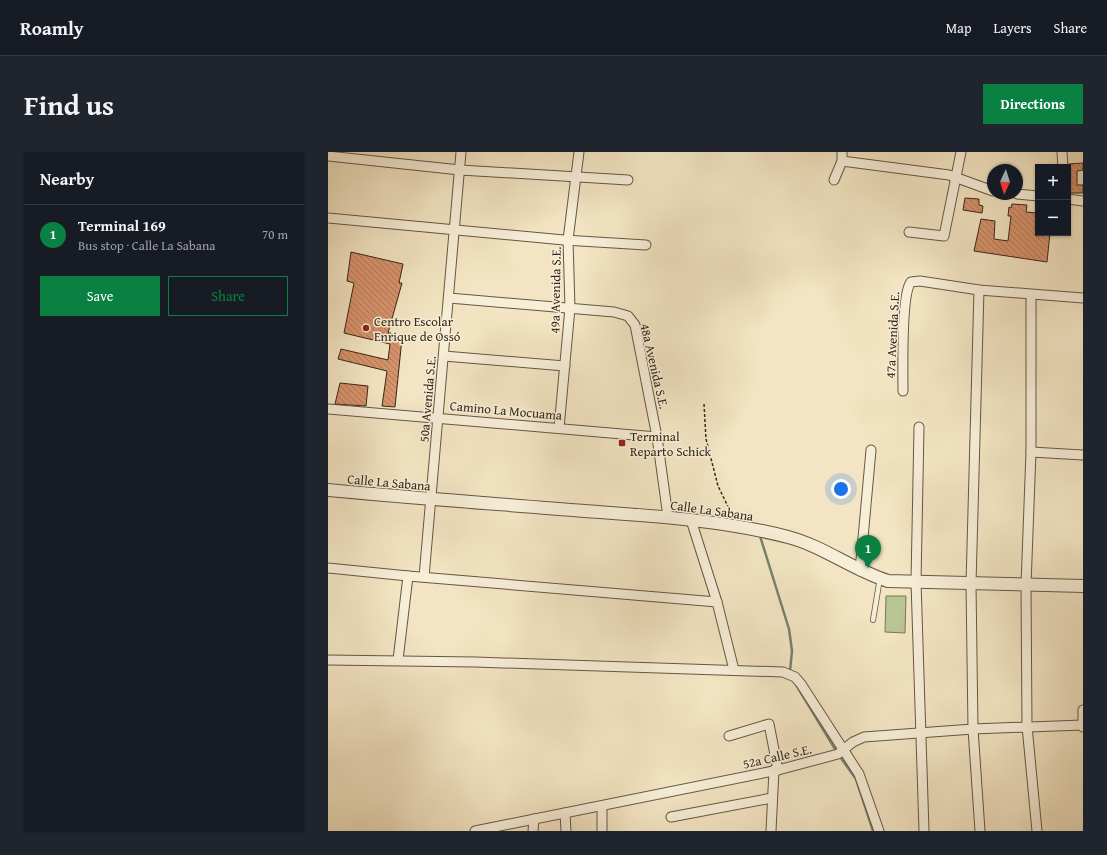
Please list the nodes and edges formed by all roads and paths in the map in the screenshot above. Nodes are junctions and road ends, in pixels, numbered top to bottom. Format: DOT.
graph roads {
  1 [pos="461,152"];
  2 [pos="580,152"];
  3 [pos="961,152"];
  4 [pos="1062,152"];
  5 [pos="328,156"];
  6 [pos="842,157"];
  7 [pos="1063,164"];
  8 [pos="460,170"];
  9 [pos="577,177"];
  10 [pos="956,178"];
  11 [pos="628,180"];
  12 [pos="834,180"];
  13 [pos="987,190"];
  14 [pos="1023,195"];
  15 [pos="1035,196"];
  16 [pos="1071,199"];
  17 [pos="1083,201"];
  18 [pos="328,218"];
  19 [pos="454,230"];
  20 [pos="909,232"];
  21 [pos="568,240"];
  22 [pos="646,245"];
  23 [pos="979,290"];
  24 [pos="1032,295"];
  25 [pos="449,298"];
  26 [pos="1083,298"];
  27 [pos="570,308"];
  28 [pos="444,356"];
  29 [pos="565,366"];
  30 [pos="903,391"];
  31 [pos="704,404"];
  32 [pos="328,409"];
  33 [pos="439,417"];
  34 [pos="919,427"];
  35 [pos="559,428"];
  36 [pos="657,437"];
  37 [pos="871,450"];
  38 [pos="1031,452"];
  39 [pos="1083,455"];
  40 [pos="328,490"];
  41 [pos="432,500"];
  42 [pos="668,517"];
  43 [pos="691,520"];
  44 [pos="740,527"];
  45 [pos="328,568"];
  46 [pos="860,571"];
  47 [pos="408,576"];
  48 [pos="424,577"];
  49 [pos="880,578"];
  50 [pos="916,582"];
  51 [pos="971,584"];
  52 [pos="1026,585"];
  53 [pos="1083,586"];
  54 [pos="717,602"];
  55 [pos="873,620"];
  56 [pos="328,660"];
  57 [pos="398,660"];
  58 [pos="734,670"];
  59 [pos="1083,710"];
  60 [pos="1083,725"];
  61 [pos="1027,726"];
  62 [pos="973,729"];
  63 [pos="922,732"];
  64 [pos="729,736"];
  65 [pos="844,751"];
  66 [pos="776,770"];
  67 [pos="772,798"];
  68 [pos="602,806"];
  69 [pos="565,812"];
  70 [pos="671,817"];
  71 [pos="534,819"];
  72 [pos="475,831"];
  73 [pos="533,831"];
  74 [pos="566,831"];
  75 [pos="602,831"];
  76 [pos="771,831"];
  77 [pos="879,831"];
  78 [pos="924,831"];
  79 [pos="980,831"];
  80 [pos="1037,831"];
  1 -- 8 [label="street, 50a Avenida S.E."];
  2 -- 9 [label="street, 49a Avenida S.E."];
  3 -- 10 [label="street"];
  4 -- 7 [label="street"];
  5 -- 8 [label="street"];
  6 -- 10 [label="street"];
  6 -- 12 [label="street"];
  8 -- 9 [label="street"];
  8 -- 19 [label="street, 50a Avenida S.E."];
  9 -- 11 [label="street"];
  9 -- 21 [label="street, 49a Avenida S.E."];
  10 -- 13 [label="street"];
  10 -- 20 [label="street"];
  14 -- 15 [label="street"];
  16 -- 17 [label="street"];
  18 -- 19 [label="street"];
  19 -- 21 [label="street"];
  19 -- 25 [label="street, 50a Avenida S.E."];
  21 -- 22 [label="street"];
  21 -- 27 [label="street, 49a Avenida S.E."];
  23 -- 24 [label="street"];
  23 -- 30 [label="street, 47a Avenida S.E."];
  23 -- 51 [label="street"];
  24 -- 26 [label="street"];
  24 -- 38 [label="street"];
  25 -- 27 [label="street"];
  25 -- 28 [label="street, 50a Avenida S.E."];
  27 -- 29 [label="street, 49a Avenida S.E."];
  27 -- 36 [label="street, 48a Avenida S.E."];
  28 -- 29 [label="street"];
  28 -- 33 [label="street, 50a Avenida S.E."];
  29 -- 35 [label="street, 49a Avenida S.E."];
  31 -- 44 [label="path"];
  32 -- 33 [label="street, Camino La Mocuama"];
  33 -- 35 [label="street, Camino La Mocuama"];
  33 -- 41 [label="street, 50a Avenida S.E."];
  34 -- 50 [label="street"];
  35 -- 36 [label="street, Camino La Mocuama"];
  36 -- 42 [label="street, 48a Avenida S.E."];
  37 -- 46 [label="street"];
  38 -- 39 [label="street"];
  38 -- 52 [label="street"];
  40 -- 41 [label="street, Calle La Sabana"];
  41 -- 42 [label="street, Calle La Sabana"];
  41 -- 48 [label="street, 50a Avenida S.E."];
  42 -- 43 [label="street, Calle La Sabana"];
  43 -- 44 [label="street, Calle La Sabana"];
  43 -- 54 [label="street"];
  44 -- 46 [label="street, Calle La Sabana"];
  45 -- 47 [label="street"];
  46 -- 49 [label="street, Calle La Sabana"];
  47 -- 48 [label="street"];
  47 -- 57 [label="street"];
  48 -- 54 [label="street"];
  49 -- 50 [label="street, Calle La Sabana"];
  49 -- 55 [label="lane"];
  50 -- 51 [label="street, Calle La Sabana"];
  50 -- 63 [label="street"];
  51 -- 52 [label="street, Calle La Sabana"];
  51 -- 62 [label="street"];
  52 -- 53 [label="street, Calle La Sabana"];
  52 -- 61 [label="street"];
  54 -- 58 [label="street"];
  56 -- 57 [label="street"];
  57 -- 58 [label="street"];
  58 -- 65 [label="street"];
  59 -- 60 [label="street"];
  60 -- 61 [label="street, 52a Calle S.E."];
  61 -- 62 [label="street, 52a Calle S.E."];
  61 -- 80 [label="street"];
  62 -- 63 [label="street, 52a Calle S.E."];
  62 -- 79 [label="street"];
  63 -- 65 [label="street, 52a Calle S.E."];
  63 -- 78 [label="street"];
  64 -- 66 [label="street"];
  65 -- 66 [label="street, 52a Calle S.E."];
  65 -- 77 [label="street"];
  66 -- 67 [label="street"];
  66 -- 68 [label="street, 52a Calle S.E."];
  67 -- 70 [label="street"];
  67 -- 76 [label="street"];
  68 -- 69 [label="street, 52a Calle S.E."];
  68 -- 75 [label="street"];
  69 -- 71 [label="street, 52a Calle S.E."];
  69 -- 74 [label="street"];
  71 -- 72 [label="street, 52a Calle S.E."];
  71 -- 73 [label="street"];
}
